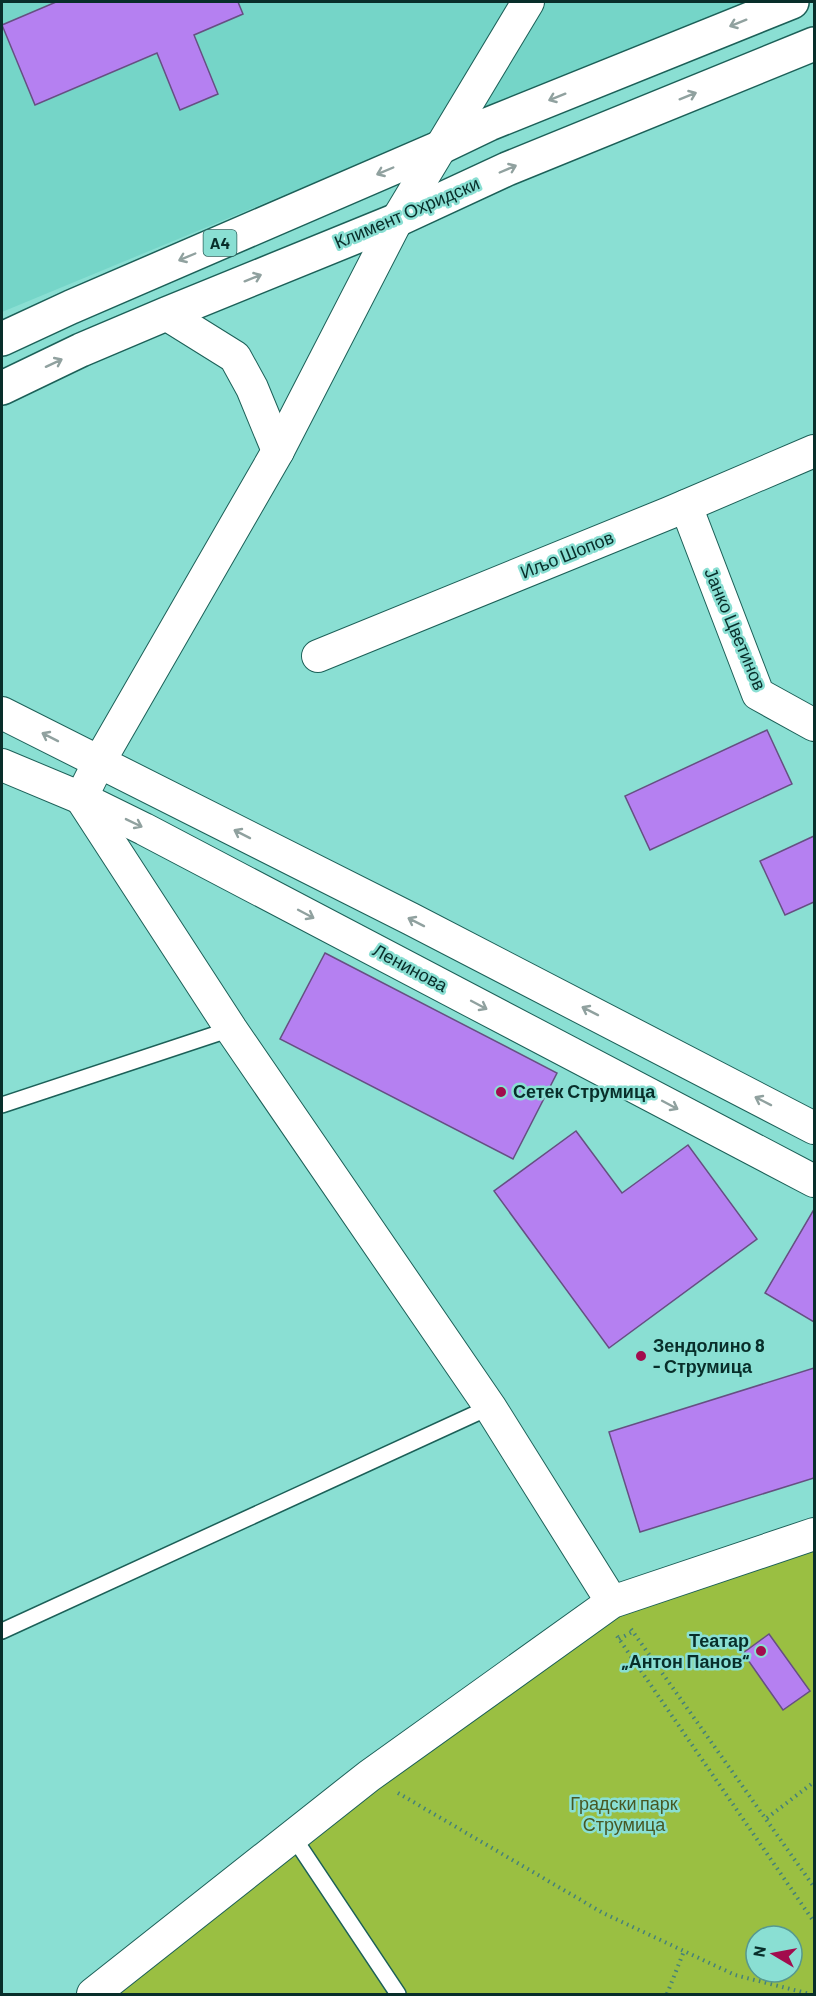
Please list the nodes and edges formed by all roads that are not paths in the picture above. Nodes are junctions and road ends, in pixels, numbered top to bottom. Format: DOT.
graph roads {
  1 [pos="528,2"];
  2 [pos="792,2"];
  3 [pos="814,44"];
  4 [pos="439,148"];
  5 [pos="397,219"];
  6 [pos="166,314"];
  7 [pos="2,339"];
  8 [pos="2,388"];
  9 [pos="278,451"];
  10 [pos="814,451"];
  11 [pos="686,506"];
  12 [pos="318,656"];
  13 [pos="2,713"];
  14 [pos="814,725"];
  15 [pos="99,762"];
  16 [pos="2,765"];
  17 [pos="81,798"];
  18 [pos="231,1029"];
  19 [pos="2,1105"];
  20 [pos="814,1128"];
  21 [pos="814,1181"];
  22 [pos="490,1407"];
  23 [pos="814,1534"];
  24 [pos="612,1602"];
  25 [pos="2,1631"];
  26 [pos="292,1835"];
  27 [pos="93,1995"];
  28 [pos="398,1995"];
  1 -- 4 [label="street"];
  2 -- 4 [label="main road, A4, one-way"];
  5 -- 3 [label="main road, Климент Охридски / A4, one-way"];
  4 -- 5 [label="street"];
  4 -- 7 [label="main road, A4, one-way"];
  6 -- 5 [label="main road, Климент Охридски / A4, one-way"];
  5 -- 9 [label="street"];
  8 -- 6 [label="main road, Климент Охридски / A4, one-way"];
  6 -- 9 [label="street"];
  9 -- 15 [label="street"];
  10 -- 11 [label="street, Иљо Шопов"];
  11 -- 12 [label="street, Иљо Шопов"];
  11 -- 14 [label="street, Јанко Цветинов"];
  15 -- 13 [label="street, one-way"];
  15 -- 17 [label="street"];
  20 -- 15 [label="street, one-way"];
  16 -- 17 [label="street, Ленинова"];
  17 -- 18 [label="street"];
  17 -- 21 [label="street, Ленинова, one-way"];
  18 -- 19 [label="lane"];
  18 -- 22 [label="street"];
  22 -- 24 [label="street"];
  22 -- 25 [label="lane"];
  23 -- 24 [label="street"];
  24 -- 26 [label="street"];
  26 -- 27 [label="street"];
  26 -- 28 [label="lane"];
}
